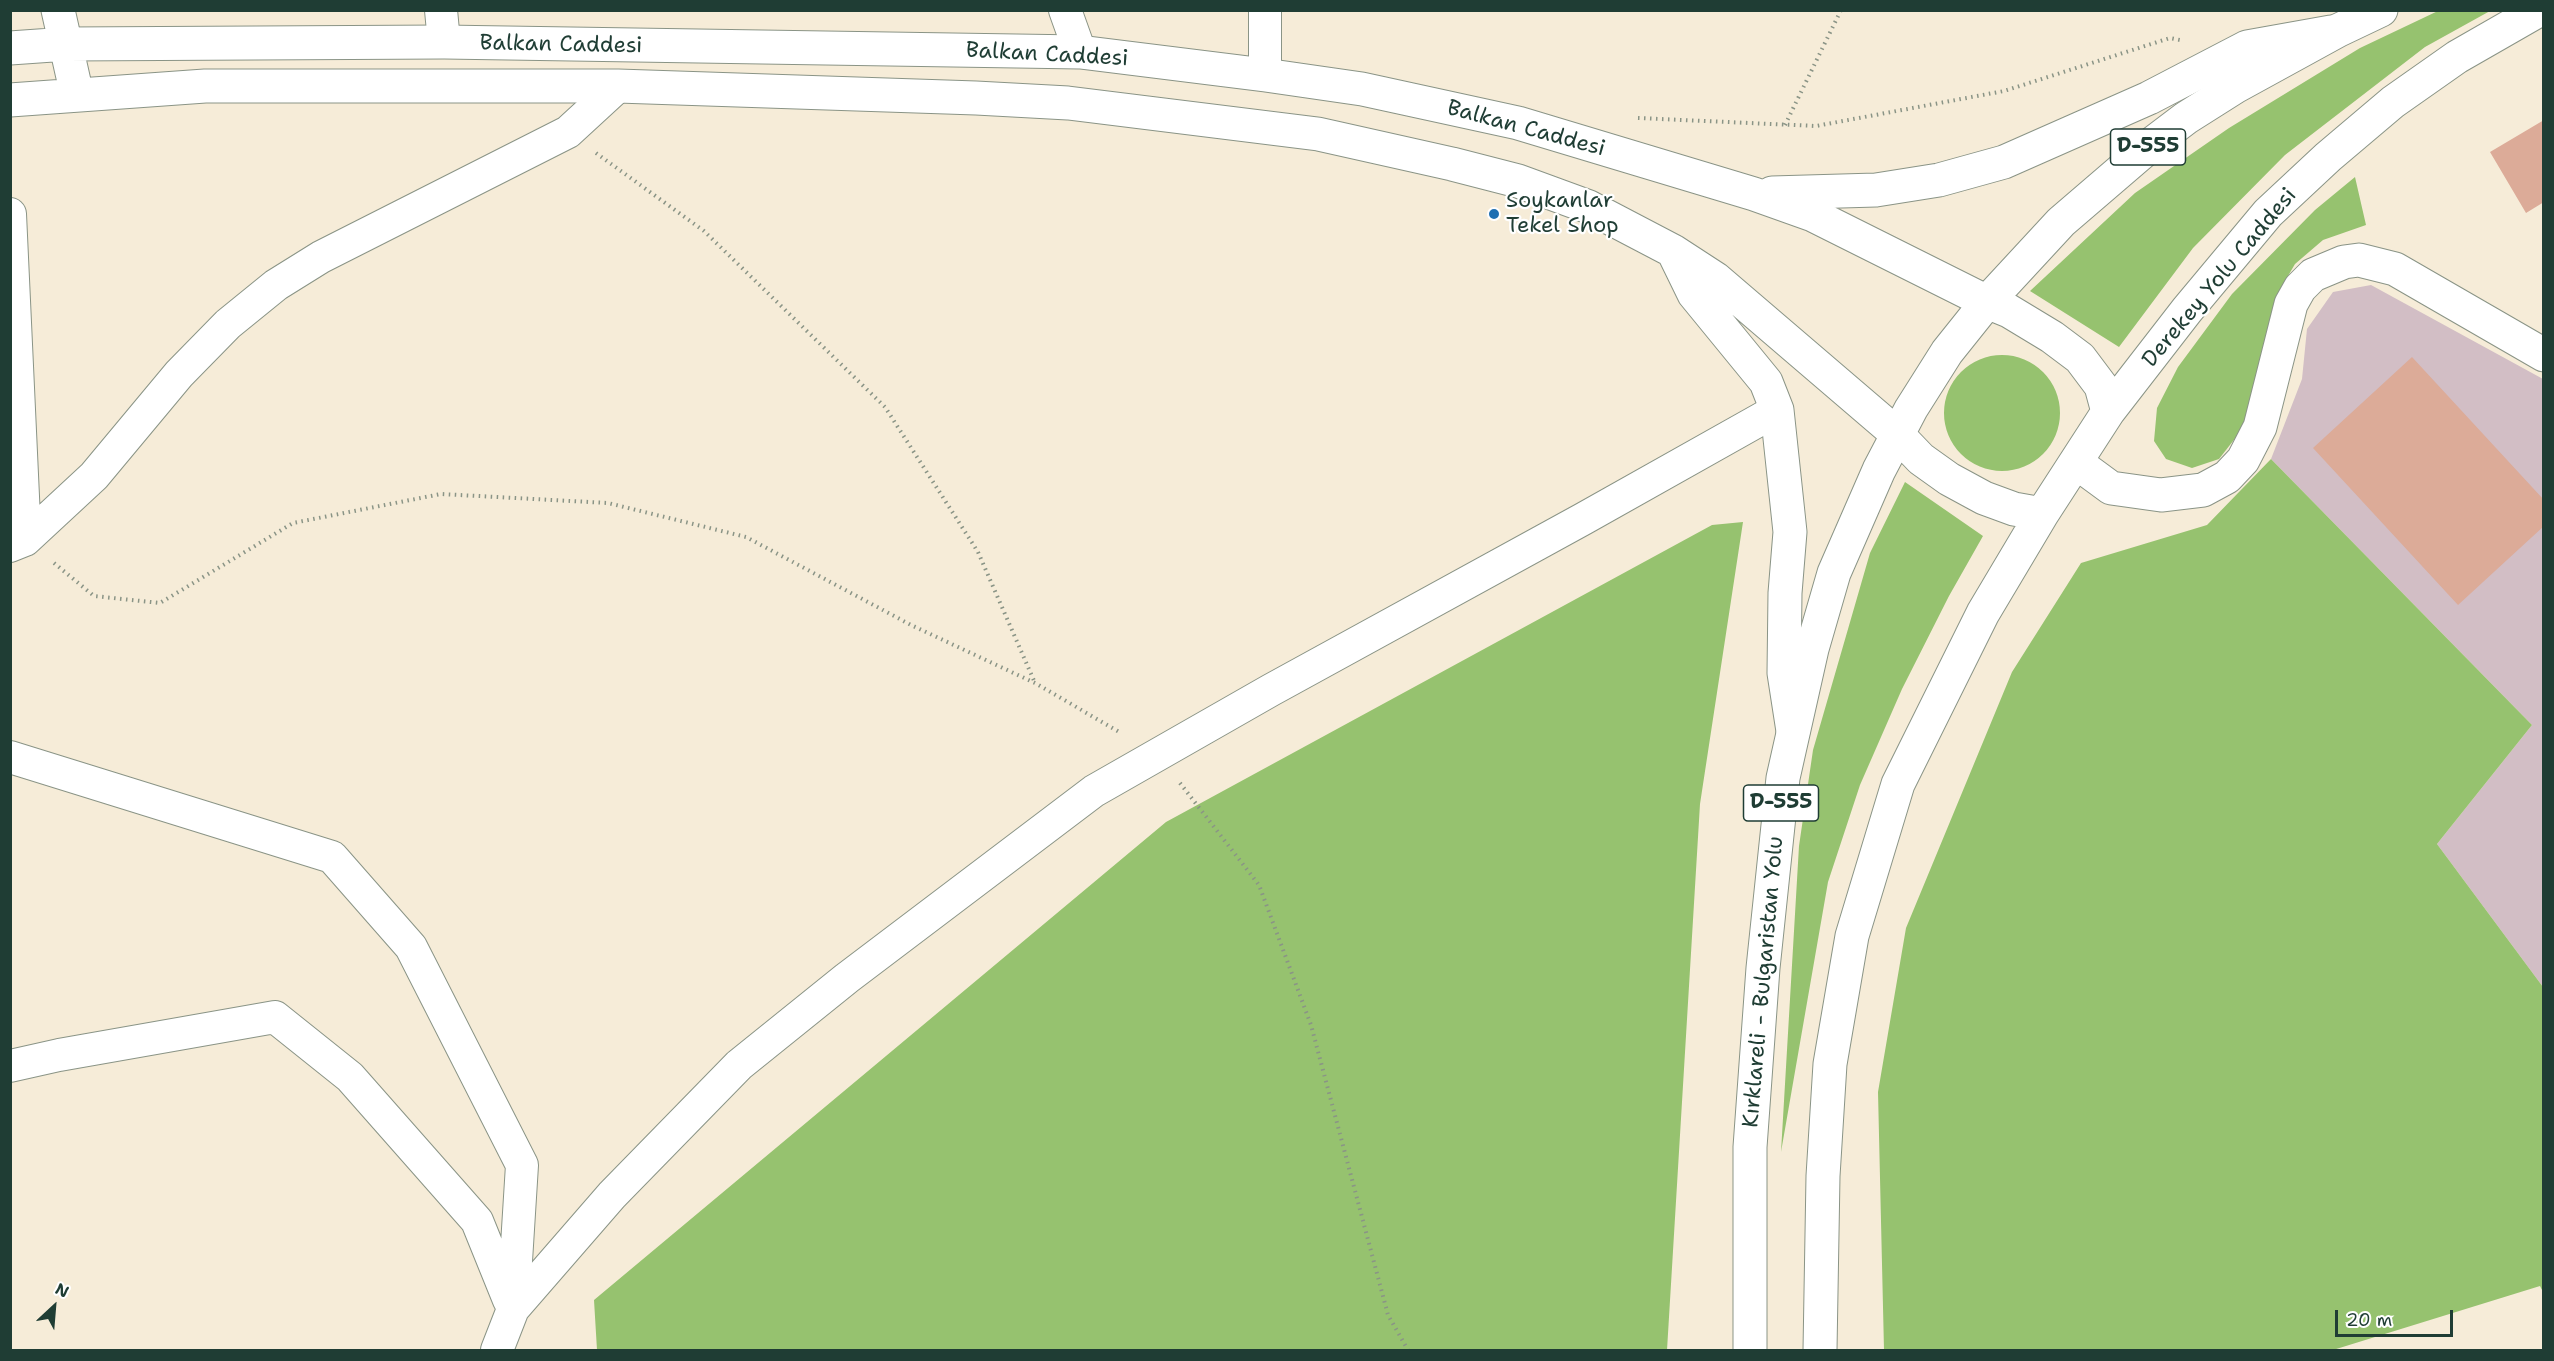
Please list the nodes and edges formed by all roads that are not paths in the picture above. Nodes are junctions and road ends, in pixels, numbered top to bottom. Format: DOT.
graph roads {
  1 [pos="58,10"];
  2 [pos="1065,10"];
  3 [pos="1265,10"];
  4 [pos="2381,10"];
  5 [pos="2539,10"];
  6 [pos="442,26"];
  7 [pos="2339,30"];
  8 [pos="67,44"];
  9 [pos="10,48"];
  10 [pos="1080,52"];
  11 [pos="1265,75"];
  12 [pos="618,86"];
  13 [pos="77,95"];
  14 [pos="10,100"];
  15 [pos="1754,194"];
  16 [pos="10,214"];
  17 [pos="1673,252"];
  18 [pos="1987,302"];
  19 [pos="2544,355"];
  20 [pos="1777,410"];
  21 [pos="2108,412"];
  22 [pos="1897,434"];
  23 [pos="2077,463"];
  24 [pos="2042,514"];
  25 [pos="18,543"];
  26 [pos="1794,733"];
  27 [pos="10,757"];
  28 [pos="10,1066"];
  29 [pos="513,1309"];
  30 [pos="1750,1335"];
  31 [pos="496,1350"];
  32 [pos="1732,1350"];
  33 [pos="1820,1350"];
  1 -- 8 [label="main road"];
  2 -- 10 [label="street"];
  3 -- 11 [label="street"];
  4 -- 7 [label="main road, D-555"];
  5 -- 21 [label="main road, Derekey Yolu Caddesi"];
  6 -- 8 [label="main road, Balkan Caddesi"];
  6 -- 10 [label="main road, Balkan Caddesi"];
  7 -- 15 [label="main road"];
  7 -- 18 [label="main road, D-555"];
  8 -- 9 [label="main road, Balkan Caddesi"];
  8 -- 13 [label="main road"];
  10 -- 11 [label="main road, Balkan Caddesi"];
  11 -- 15 [label="main road, Balkan Caddesi"];
  12 -- 13 [label="main road, Balkan Caddesi"];
  12 -- 17 [label="main road, Balkan Caddesi"];
  12 -- 25 [label="street"];
  13 -- 14 [label="main road, Balkan Caddesi"];
  15 -- 18 [label="main road, Balkan Caddesi"];
  16 -- 25 [label="street"];
  17 -- 20 [label="main road"];
  17 -- 22 [label="main road, Balkan Caddesi"];
  18 -- 21 [label="main road"];
  18 -- 22 [label="main road, Kırklareli - Bulgaristan Yolu / D-555"];
  19 -- 23 [label="main road"];
  20 -- 26 [label="main road"];
  20 -- 29 [label="street"];
  21 -- 23 [label="main road"];
  22 -- 24 [label="main road"];
  22 -- 26 [label="main road, Kırklareli - Bulgaristan Yolu / D-555"];
  23 -- 24 [label="main road"];
  24 -- 33 [label="main road"];
  26 -- 30 [label="main road, Kırklareli - Bulgaristan Yolu / D-555"];
  27 -- 29 [label="street"];
  28 -- 29 [label="street"];
  29 -- 31 [label="street"];
  30 -- 32 [label="main road"];
}
